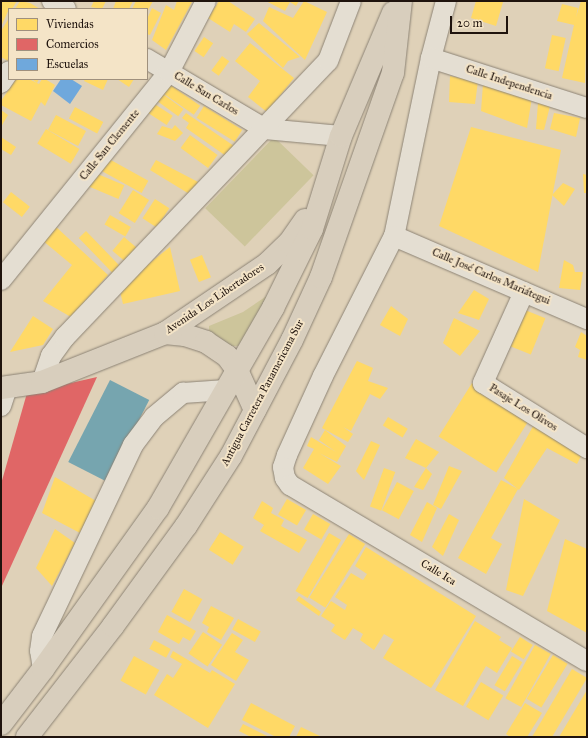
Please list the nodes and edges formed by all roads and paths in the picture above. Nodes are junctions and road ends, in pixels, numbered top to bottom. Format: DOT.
graph roads {
  1 [pos="206,1"];
  2 [pos="351,1"];
  3 [pos="400,1"];
  4 [pos="446,1"];
  5 [pos="431,58"];
  6 [pos="148,60"];
  7 [pos="8,72"];
  8 [pos="169,72"];
  9 [pos="1,83"];
  10 [pos="587,108"];
  11 [pos="265,129"];
  12 [pos="341,136"];
  13 [pos="325,184"];
  14 [pos="394,236"];
  15 [pos="1,280"];
  16 [pos="524,292"];
  17 [pos="587,319"];
  18 [pos="165,333"];
  19 [pos="237,370"];
  20 [pos="42,382"];
  21 [pos="226,390"];
  22 [pos="3,394"];
  23 [pos="255,410"];
  24 [pos="587,448"];
  25 [pos="587,661"];
  26 [pos="43,669"];
  27 [pos="1,724"];
  28 [pos="1,727"];
  29 [pos="32,731"];
  1 -- 8 [label="street, Calle San Clemente"];
  2 -- 11 [label="street"];
  3 -- 12 [label="highway, Antigua Carretera Panamericana Sur"];
  3 -- 23 [label="highway, Antigua Carretera Panamericana Sur"];
  4 -- 5 [label="street"];
  5 -- 10 [label="street, Calle Independencia"];
  5 -- 14 [label="street"];
  6 -- 8 [label="street, Calle San Carlos"];
  7 -- 9 [label="street"];
  8 -- 11 [label="street, Calle San Carlos"];
  8 -- 15 [label="street, Calle San Clemente"];
  11 -- 12 [label="street"];
  11 -- 20 [label="street"];
  12 -- 13 [label="highway, Antigua Carretera Panamericana Sur"];
  13 -- 18 [label="highway, Avenida Los Libertadores"];
  13 -- 19 [label="highway, Antigua Carretera Panamericana Sur"];
  14 -- 16 [label="street, Calle José Carlos Mariátegui"];
  14 -- 25 [label="street, Calle Ica"];
  16 -- 17 [label="street, Calle José Carlos Mariátegui"];
  16 -- 24 [label="street, Pasaje Los Olivos"];
  18 -- 19 [label="highway"];
  18 -- 20 [label="highway, Avenida Los Libertadores"];
  19 -- 21 [label="highway, Antigua Carretera Panamericana Sur"];
  19 -- 23 [label="highway"];
  20 -- 22 [label="highway, Avenida Los Libertadores"];
  21 -- 26 [label="highway, Antigua Carretera Panamericana Sur"];
  21 -- 26 [label="street"];
  23 -- 29 [label="highway, Antigua Carretera Panamericana Sur"];
  26 -- 27 [label="highway, Antigua Carretera Panamericana Sur"];
  28 -- 29 [label="highway"];
}
